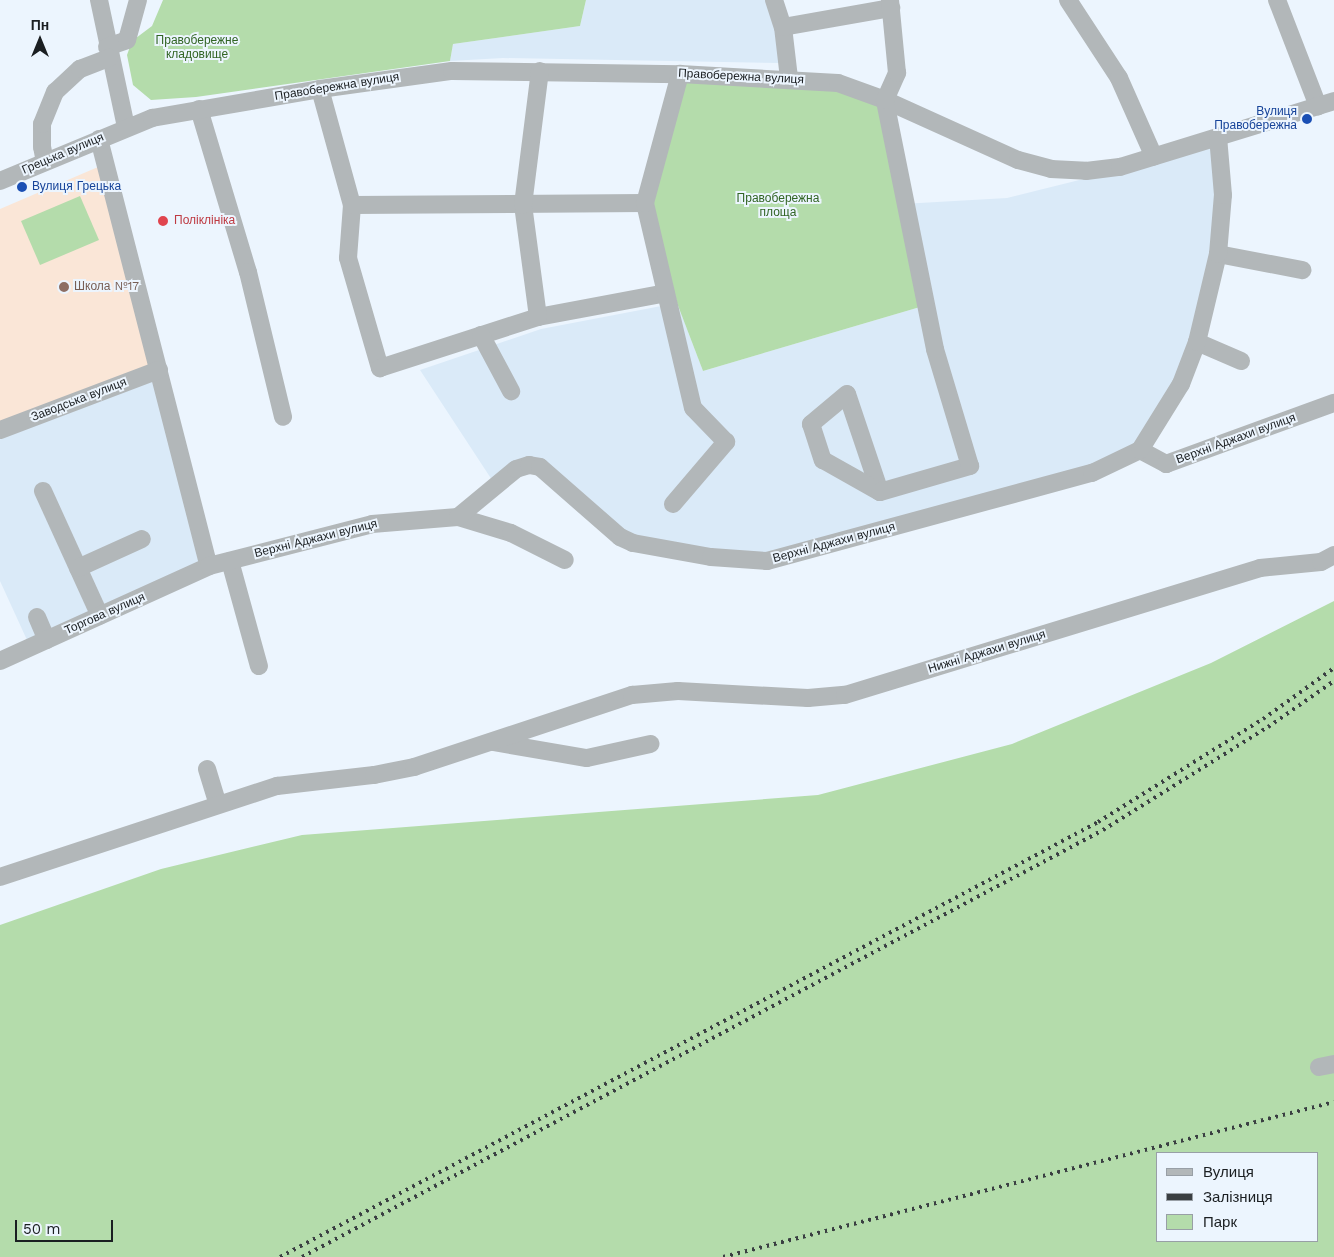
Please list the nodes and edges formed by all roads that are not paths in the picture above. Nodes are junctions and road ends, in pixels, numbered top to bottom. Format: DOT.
graph roads {
  1 [pos="99,0"];
  2 [pos="138,0"];
  3 [pos="774,0"];
  4 [pos="1068,0"];
  5 [pos="1277,0"];
  6 [pos="890,4"];
  7 [pos="782,27"];
  8 [pos="108,52"];
  9 [pos="540,71"];
  10 [pos="680,74"];
  11 [pos="789,78"];
  12 [pos="320,89"];
  13 [pos="885,100"];
  14 [pos="1326,104"];
  15 [pos="199,109"];
  16 [pos="126,127"];
  17 [pos="1218,137"];
  18 [pos="99,139"];
  19 [pos="1154,157"];
  20 [pos="46,162"];
  21 [pos="0,179"];
  22 [pos="645,203"];
  23 [pos="352,205"];
  24 [pos="523,205"];
  25 [pos="1218,254"];
  26 [pos="1302,270"];
  27 [pos="666,293"];
  28 [pos="538,317"];
  29 [pos="481,335"];
  30 [pos="1197,342"];
  31 [pos="1242,361"];
  32 [pos="159,370"];
  33 [pos="511,391"];
  34 [pos="1334,403"];
  35 [pos="283,417"];
  36 [pos="0,430"];
  37 [pos="1140,450"];
  38 [pos="43,490"];
  39 [pos="880,492"];
  40 [pos="673,504"];
  41 [pos="458,517"];
  42 [pos="142,539"];
  43 [pos="1334,556"];
  44 [pos="565,560"];
  45 [pos="230,561"];
  46 [pos="209,566"];
  47 [pos="78,568"];
  48 [pos="37,616"];
  49 [pos="100,616"];
  50 [pos="47,640"];
  51 [pos="0,661"];
  52 [pos="259,666"];
  53 [pos="492,742"];
  54 [pos="650,744"];
  55 [pos="207,769"];
  56 [pos="218,804"];
  57 [pos="0,877"];
  1 -- 8 [label="street"];
  2 -- 8 [label="street"];
  3 -- 7 [label="street"];
  4 -- 19 [label="street"];
  5 -- 14 [label="street"];
  6 -- 7 [label="street"];
  6 -- 13 [label="street"];
  7 -- 11 [label="street"];
  8 -- 16 [label="street"];
  8 -- 20 [label="street"];
  9 -- 10 [label="street, Правобережна вулиця"];
  9 -- 12 [label="street, Правобережна вулиця"];
  9 -- 24 [label="street"];
  10 -- 11 [label="street, Правобережна вулиця"];
  10 -- 22 [label="street"];
  11 -- 13 [label="street, Правобережна вулиця"];
  12 -- 15 [label="street, Правобережна вулиця"];
  12 -- 23 [label="street"];
  13 -- 19 [label="street, Правобережна вулиця"];
  13 -- 39 [label="street"];
  14 -- 17 [label="street, Правобережна вулиця"];
  15 -- 16 [label="street, Правобережна вулиця"];
  15 -- 35 [label="street"];
  16 -- 18 [label="street, Грецька вулиця"];
  17 -- 19 [label="street, Правобережна вулиця"];
  17 -- 25 [label="street"];
  18 -- 20 [label="street, Грецька вулиця"];
  18 -- 32 [label="street"];
  20 -- 21 [label="street, Грецька вулиця"];
  22 -- 24 [label="street"];
  22 -- 27 [label="street"];
  23 -- 24 [label="street"];
  23 -- 29 [label="street"];
  24 -- 28 [label="street"];
  25 -- 26 [label="street"];
  25 -- 30 [label="street"];
  27 -- 28 [label="street"];
  27 -- 40 [label="street"];
  28 -- 29 [label="street"];
  29 -- 33 [label="street"];
  30 -- 31 [label="street"];
  30 -- 37 [label="street"];
  32 -- 36 [label="street, Заводська вулиця"];
  32 -- 46 [label="street"];
  34 -- 37 [label="street, Верхні Аджахи вулиця"];
  37 -- 41 [label="street, Верхні Аджахи вулиця"];
  38 -- 47 [label="street"];
  39 -- 39 [label="street"];
  41 -- 44 [label="street"];
  41 -- 45 [label="street, Верхні Аджахи вулиця"];
  42 -- 47 [label="street"];
  43 -- 53 [label="street, Нижні Аджахи вулиця"];
  45 -- 46 [label="street, Верхні Аджахи вулиця"];
  45 -- 52 [label="street"];
  46 -- 49 [label="street, Торгова вулиця"];
  47 -- 49 [label="street"];
  48 -- 50 [label="street"];
  49 -- 50 [label="street, Торгова вулиця"];
  50 -- 51 [label="street, Торгова вулиця"];
  53 -- 54 [label="street"];
  53 -- 56 [label="street"];
  55 -- 56 [label="street"];
  56 -- 57 [label="street"];
}
